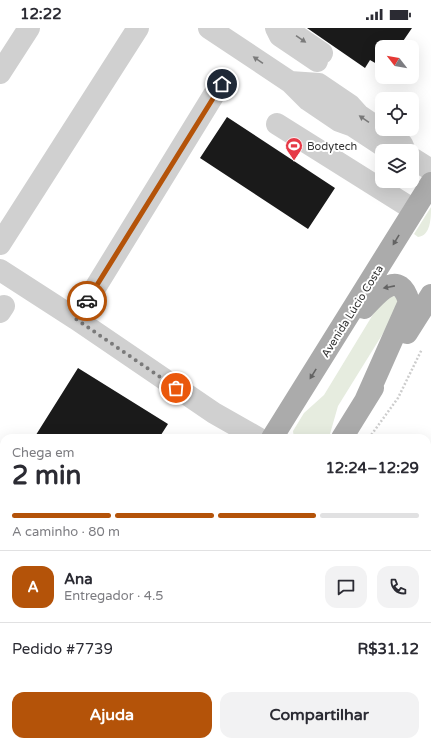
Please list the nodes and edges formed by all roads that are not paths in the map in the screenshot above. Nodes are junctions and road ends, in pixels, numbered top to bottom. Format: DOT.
graph roads {
  1 [pos="29,28"];
  2 [pos="138,28"];
  3 [pos="209,28"];
  4 [pos="276,28"];
  5 [pos="319,57"];
  6 [pos="0,73"];
  7 [pos="290,82"];
  8 [pos="222,84"];
  9 [pos="277,124"];
  10 [pos="380,144"];
  11 [pos="402,144"];
  12 [pos="419,162"];
  13 [pos="431,170"];
  14 [pos="431,183"];
  15 [pos="414,210"];
  16 [pos="0,244"];
  17 [pos="0,270"];
  18 [pos="431,295"];
  19 [pos="76,319"];
  20 [pos="334,342"];
  21 [pos="365,401"];
  22 [pos="251,434"];
  23 [pos="275,434"];
  24 [pos="344,434"];
  1 -- 6 [label="street"];
  2 -- 16 [label="street"];
  7 -- 3 [label="street, one-way"];
  4 -- 5 [label="street"];
  7 -- 10 [label="street"];
  11 -- 7 [label="street, one-way"];
  8 -- 19 [label="street"];
  9 -- 15 [label="street"];
  12 -- 13 [label="street"];
  14 -- 15 [label="main road, Avenida Lúcio Costa"];
  15 -- 20 [label="main road, Avenida Lúcio Costa, one-way"];
  17 -- 19 [label="street"];
  18 -- 21 [label="main road"];
  19 -- 22 [label="street"];
  21 -- 20 [label="main road, one-way"];
  20 -- 23 [label="main road, Avenida Lúcio Costa, one-way"];
  21 -- 24 [label="main road"];
}
